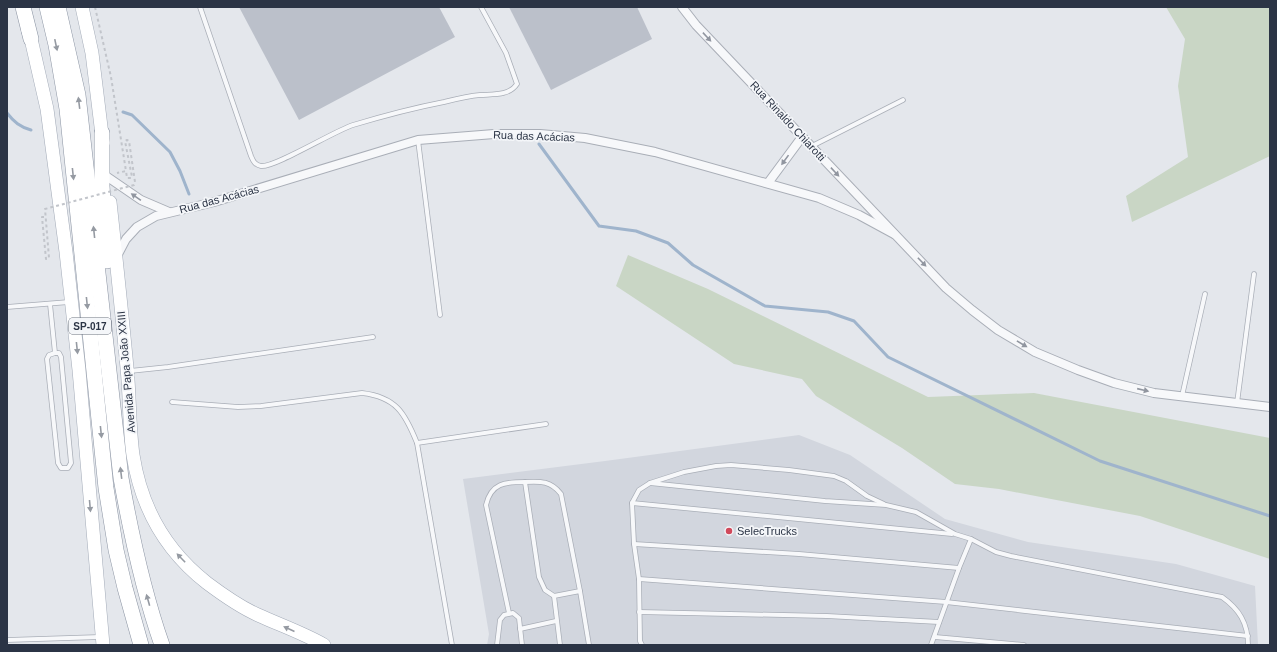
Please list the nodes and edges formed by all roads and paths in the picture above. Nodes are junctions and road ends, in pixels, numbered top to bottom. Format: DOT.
graph roads {
  1 [pos="19,7"];
  2 [pos="24,7"];
  3 [pos="47,7"];
  4 [pos="58,7"];
  5 [pos="82,7"];
  6 [pos="95,7"];
  7 [pos="200,7"];
  8 [pos="481,7"];
  9 [pos="682,7"];
  10 [pos="32,40"];
  11 [pos="903,100"];
  12 [pos="102,133"];
  13 [pos="802,137"];
  14 [pos="418,140"];
  15 [pos="812,147"];
  16 [pos="126,171"];
  17 [pos="106,176"];
  18 [pos="768,183"];
  19 [pos="169,212"];
  20 [pos="44,217"];
  21 [pos="894,234"];
  22 [pos="116,256"];
  23 [pos="1254,274"];
  24 [pos="1205,294"];
  25 [pos="72,302"];
  26 [pos="50,304"];
  27 [pos="7,307"];
  28 [pos="440,315"];
  29 [pos="103,316"];
  30 [pos="373,337"];
  31 [pos="55,353"];
  32 [pos="127,371"];
  33 [pos="1182,396"];
  34 [pos="172,402"];
  35 [pos="1237,402"];
  36 [pos="1270,407"];
  37 [pos="546,424"];
  38 [pos="417,443"];
  39 [pos="525,482"];
  40 [pos="650,483"];
  41 [pos="632,503"];
  42 [pos="886,505"];
  43 [pos="955,534"];
  44 [pos="971,539"];
  45 [pos="634,544"];
  46 [pos="959,568"];
  47 [pos="639,579"];
  48 [pos="580,591"];
  49 [pos="554,596"];
  50 [pos="946,602"];
  51 [pos="639,612"];
  52 [pos="509,613"];
  53 [pos="556,621"];
  54 [pos="939,622"];
  55 [pos="520,629"];
  56 [pos="1248,636"];
  57 [pos="935,637"];
  58 [pos="7,640"];
  59 [pos="103,641"];
  60 [pos="142,645"];
  61 [pos="162,645"];
  62 [pos="324,645"];
  63 [pos="452,645"];
  64 [pos="497,645"];
  65 [pos="522,645"];
  66 [pos="560,645"];
  67 [pos="589,645"];
  68 [pos="642,645"];
  69 [pos="931,645"];
  70 [pos="1024,645"];
  71 [pos="1248,645"];
  1 -- 10 [label="main road"];
  2 -- 10 [label="highway"];
  3 -- 60 [label="highway, SP-017, one-way"];
  29 -- 4 [label="highway, Avenida Papa João XXIII / SP-017, one-way"];
  5 -- 12 [label="main road, Avenida Papa João XXIII"];
  6 -- 16 [label="path"];
  7 -- 8 [label="lane"];
  9 -- 13 [label="street, Rua Rinaldo Chiarotti, one-way"];
  10 -- 25 [label="main road"];
  11 -- 15 [label="lane"];
  12 -- 17 [label="main road, Avenida Papa João XXIII"];
  12 -- 29 [label="highway"];
  13 -- 15 [label="street, Rua Rinaldo Chiarotti"];
  13 -- 18 [label="street, one-way"];
  14 -- 18 [label="street, Rua das Acácias"];
  14 -- 19 [label="street, Rua das Acácias"];
  14 -- 28 [label="lane"];
  15 -- 21 [label="street, Rua Rinaldo Chiarotti, one-way"];
  16 -- 17 [label="path"];
  16 -- 20 [label="path, bridge"];
  19 -- 17 [label="street, Rua das Acácias, one-way"];
  17 -- 22 [label="main road, Avenida Papa João XXIII"];
  18 -- 21 [label="street, Rua das Acácias"];
  19 -- 22 [label="street, Rua das Acácias"];
  21 -- 33 [label="street, Rua Rinaldo Chiarotti, one-way"];
  22 -- 32 [label="main road, Avenida Papa João XXIII"];
  23 -- 35 [label="lane"];
  24 -- 33 [label="lane"];
  25 -- 26 [label="lane"];
  25 -- 59 [label="main road, one-way"];
  26 -- 27 [label="lane"];
  26 -- 31 [label="lane"];
  61 -- 29 [label="highway, Avenida Papa João XXIII / SP-017, one-way"];
  30 -- 32 [label="lane"];
  31 -- 31 [label="lane"];
  62 -- 32 [label="main road, Avenida Papa João XXIII, one-way"];
  33 -- 35 [label="street, Rua Rinaldo Chiarotti"];
  34 -- 38 [label="lane"];
  35 -- 36 [label="street, Rua Rinaldo Chiarotti"];
  37 -- 38 [label="lane"];
  38 -- 63 [label="lane"];
  39 -- 48 [label="lane"];
  39 -- 49 [label="lane"];
  39 -- 52 [label="lane"];
  40 -- 41 [label="lane"];
  40 -- 42 [label="lane"];
  40 -- 42 [label="lane"];
  41 -- 43 [label="lane"];
  41 -- 45 [label="lane"];
  42 -- 43 [label="lane"];
  43 -- 44 [label="lane"];
  44 -- 46 [label="lane"];
  44 -- 56 [label="lane"];
  45 -- 46 [label="lane"];
  45 -- 47 [label="lane"];
  46 -- 50 [label="lane"];
  47 -- 50 [label="lane"];
  47 -- 51 [label="lane"];
  48 -- 49 [label="lane"];
  48 -- 67 [label="lane"];
  49 -- 53 [label="lane"];
  50 -- 54 [label="lane"];
  50 -- 56 [label="lane"];
  51 -- 54 [label="lane"];
  51 -- 68 [label="lane"];
  52 -- 55 [label="lane"];
  52 -- 64 [label="lane"];
  53 -- 55 [label="lane"];
  53 -- 66 [label="lane"];
  54 -- 57 [label="lane"];
  55 -- 65 [label="lane"];
  56 -- 71 [label="lane"];
  57 -- 69 [label="lane"];
  57 -- 70 [label="lane"];
  58 -- 59 [label="lane"];
}
